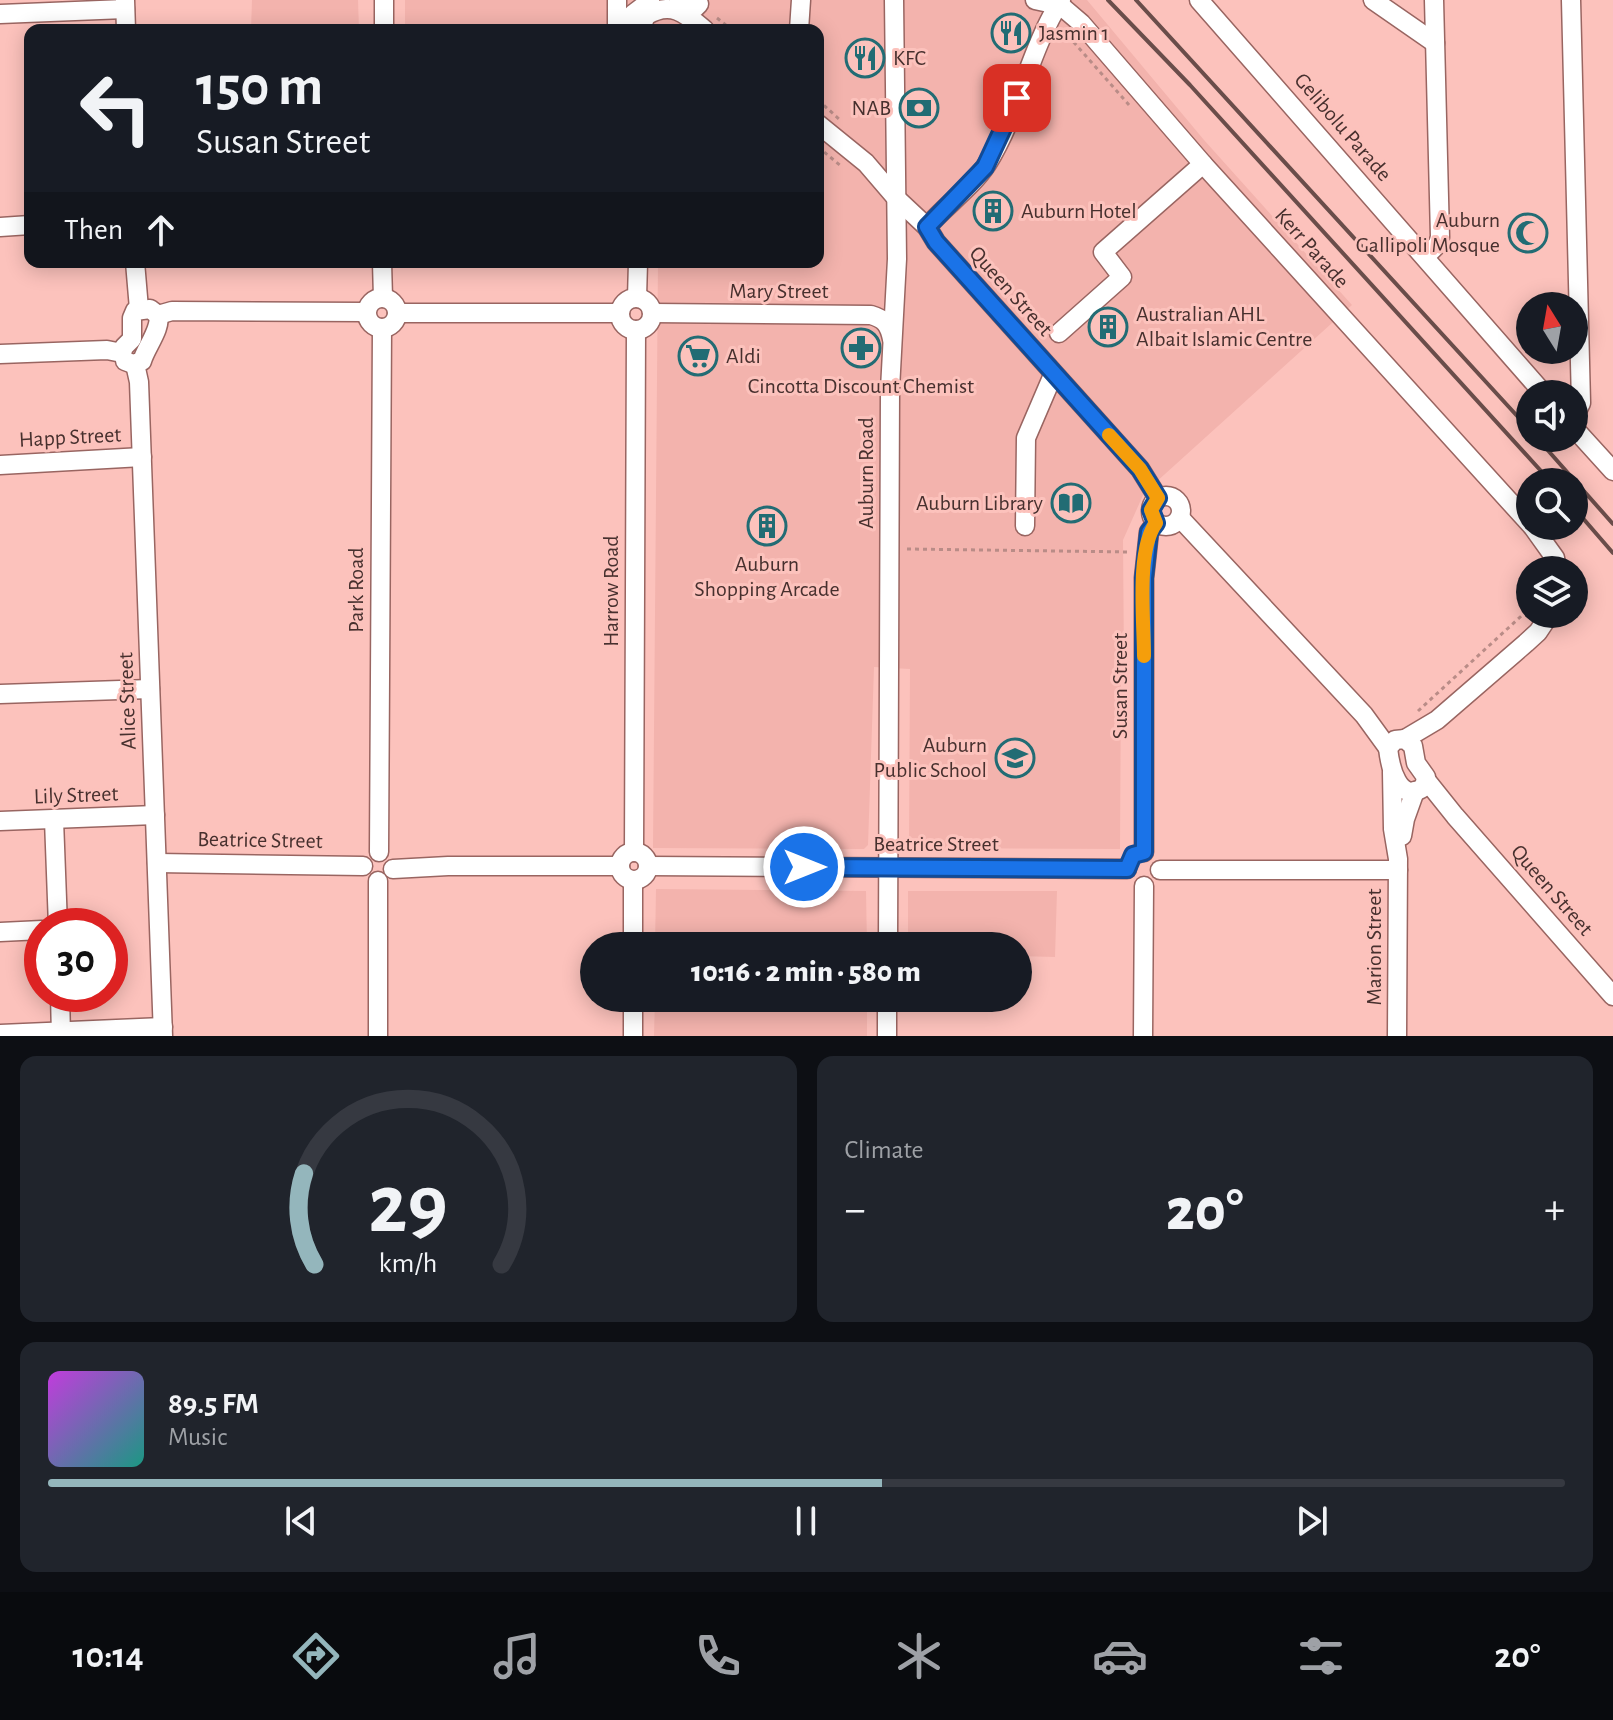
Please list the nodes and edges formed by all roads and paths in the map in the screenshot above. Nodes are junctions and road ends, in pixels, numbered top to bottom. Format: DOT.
graph roads {
  1 [pos="384,0"];
  2 [pos="617,0"];
  3 [pos="649,0"];
  4 [pos="801,0"];
  5 [pos="894,0"];
  6 [pos="1035,0"];
  7 [pos="1199,0"];
  8 [pos="1373,0"];
  9 [pos="1434,0"];
  10 [pos="1571,0"];
  11 [pos="1058,2"];
  12 [pos="125,5"];
  13 [pos="687,5"];
  14 [pos="0,14"];
  15 [pos="384,24"];
  16 [pos="617,24"];
  17 [pos="628,24"];
  18 [pos="643,24"];
  19 [pos="701,24"];
  20 [pos="799,24"];
  21 [pos="1435,43"];
  22 [pos="824,129"];
  23 [pos="824,152"];
  24 [pos="896,156"];
  25 [pos="866,163"];
  26 [pos="1203,164"];
  27 [pos="841,166"];
  28 [pos="896,198"];
  29 [pos="24,225"];
  30 [pos="0,227"];
  31 [pos="927,227"];
  32 [pos="1425,257"];
  33 [pos="136,268"];
  34 [pos="382,268"];
  35 [pos="638,268"];
  36 [pos="383,298"];
  37 [pos="637,298"];
  38 [pos="139,309"];
  39 [pos="366,312"];
  40 [pos="397,313"];
  41 [pos="620,313"];
  42 [pos="652,313"];
  43 [pos="158,315"];
  44 [pos="382,328"];
  45 [pos="636,330"];
  46 [pos="1059,333"];
  47 [pos="892,339"];
  48 [pos="0,354"];
  49 [pos="129,359"];
  50 [pos="1053,375"];
  51 [pos="1532,380"];
  52 [pos="1580,380"];
  53 [pos="1588,443"];
  54 [pos="142,457"];
  55 [pos="0,465"];
  56 [pos="1613,471"];
  57 [pos="1158,498"];
  58 [pos="1516,508"];
  59 [pos="1180,518"];
  60 [pos="1156,523"];
  61 [pos="1025,526"];
  62 [pos="907,549"];
  63 [pos="1146,552"];
  64 [pos="1516,621"];
  65 [pos="1541,628"];
  66 [pos="150,689"];
  67 [pos="0,694"];
  68 [pos="1413,716"];
  69 [pos="1400,745"];
  70 [pos="1392,772"];
  71 [pos="1420,788"];
  72 [pos="155,815"];
  73 [pos="54,820"];
  74 [pos="0,821"];
  75 [pos="379,852"];
  76 [pos="634,852"];
  77 [pos="1144,852"];
  78 [pos="157,863"];
  79 [pos="1398,864"];
  80 [pos="363,866"];
  81 [pos="620,866"];
  82 [pos="648,866"];
  83 [pos="888,867"];
  84 [pos="393,869"];
  85 [pos="1127,869"];
  86 [pos="1160,870"];
  87 [pos="378,881"];
  88 [pos="633,881"];
  89 [pos="1144,886"];
  90 [pos="57,908"];
  91 [pos="24,931"];
  92 [pos="0,932"];
  93 [pos="633,932"];
  94 [pos="888,932"];
  95 [pos="1612,992"];
  96 [pos="60,1012"];
  97 [pos="633,1012"];
  98 [pos="887,1012"];
  99 [pos="163,1032"];
  100 [pos="0,1034"];
  101 [pos="61,1034"];
  102 [pos="378,1036"];
  103 [pos="633,1036"];
  104 [pos="887,1036"];
  105 [pos="1143,1036"];
  106 [pos="1397,1036"];
  1 -- 15 [label="street"];
  2 -- 16 [label="street"];
  3 -- 17 [label="street"];
  4 -- 20 [label="street"];
  5 -- 24 [label="street, Auburn Road"];
  6 -- 11 [label="street, Kerr Parade"];
  7 -- 32 [label="street, Gelibolu Parade"];
  8 -- 21 [label="street"];
  9 -- 21 [label="street"];
  10 -- 52 [label="street"];
  11 -- 26 [label="street, Kerr Parade"];
  11 -- 31 [label="street"];
  12 -- 14 [label="street"];
  13 -- 18 [label="street"];
  13 -- 19 [label="street"];
  21 -- 32 [label="street"];
  22 -- 25 [label="street, Queen Street"];
  23 -- 27 [label="path"];
  24 -- 25 [label="street"];
  24 -- 28 [label="street, Auburn Road"];
  25 -- 28 [label="street, Queen Street"];
  26 -- 46 [label="street"];
  26 -- 58 [label="street, Kerr Parade"];
  28 -- 31 [label="street, Queen Street"];
  28 -- 47 [label="street, Auburn Road"];
  29 -- 30 [label="street"];
  31 -- 50 [label="street, Queen Street"];
  32 -- 51 [label="street, Gelibolu Parade"];
  33 -- 38 [label="street"];
  34 -- 36 [label="street"];
  35 -- 37 [label="street"];
  36 -- 39 [label="street"];
  36 -- 40 [label="street"];
  37 -- 41 [label="street"];
  37 -- 42 [label="street"];
  38 -- 43 [label="street"];
  38 -- 49 [label="street"];
  39 -- 43 [label="street"];
  39 -- 44 [label="street"];
  40 -- 41 [label="street"];
  40 -- 44 [label="street"];
  41 -- 45 [label="street"];
  42 -- 45 [label="street"];
  42 -- 47 [label="street, Mary Street"];
  43 -- 49 [label="street"];
  44 -- 75 [label="street, Park Road"];
  45 -- 76 [label="street, Harrow Road"];
  47 -- 83 [label="street, Auburn Road"];
  48 -- 49 [label="street"];
  49 -- 54 [label="street, Alice Street"];
  50 -- 57 [label="street, Queen Street"];
  50 -- 61 [label="street"];
  53 -- 56 [label="street"];
  54 -- 55 [label="street, Happ Street"];
  54 -- 66 [label="street, Alice Street"];
  57 -- 59 [label="street"];
  57 -- 60 [label="street"];
  59 -- 60 [label="street"];
  59 -- 69 [label="street"];
  60 -- 63 [label="street, Susan Street"];
  62 -- 63 [label="path"];
  63 -- 77 [label="street, Susan Street"];
  64 -- 68 [label="path"];
  65 -- 69 [label="street"];
  66 -- 67 [label="street"];
  66 -- 72 [label="street, Alice Street"];
  69 -- 70 [label="street, Marion Street"];
  69 -- 71 [label="street"];
  70 -- 71 [label="street"];
  70 -- 79 [label="street, Marion Street"];
  71 -- 79 [label="street, Marion Street"];
  71 -- 95 [label="street, Queen Street"];
  72 -- 73 [label="street, Lily Street"];
  72 -- 78 [label="street, Alice Street"];
  73 -- 74 [label="street, Lily Street"];
  73 -- 90 [label="street"];
  75 -- 80 [label="street"];
  75 -- 84 [label="street"];
  76 -- 81 [label="street"];
  76 -- 82 [label="street"];
  77 -- 85 [label="street"];
  77 -- 86 [label="street"];
  78 -- 80 [label="street, Beatrice Street"];
  78 -- 99 [label="street, Alice Street"];
  79 -- 86 [label="street"];
  79 -- 106 [label="street, Marion Street"];
  80 -- 87 [label="street"];
  81 -- 84 [label="street"];
  81 -- 88 [label="street"];
  82 -- 83 [label="street, Beatrice Street"];
  82 -- 88 [label="street"];
  83 -- 85 [label="street, Beatrice Street"];
  83 -- 94 [label="street, Auburn Road"];
  84 -- 87 [label="street"];
  85 -- 89 [label="street"];
  86 -- 89 [label="street"];
  87 -- 102 [label="street"];
  88 -- 93 [label="street"];
  89 -- 105 [label="street"];
  91 -- 92 [label="street"];
  96 -- 101 [label="street"];
  97 -- 103 [label="street"];
  98 -- 104 [label="street"];
  99 -- 101 [label="street"];
  100 -- 101 [label="street"];
}
